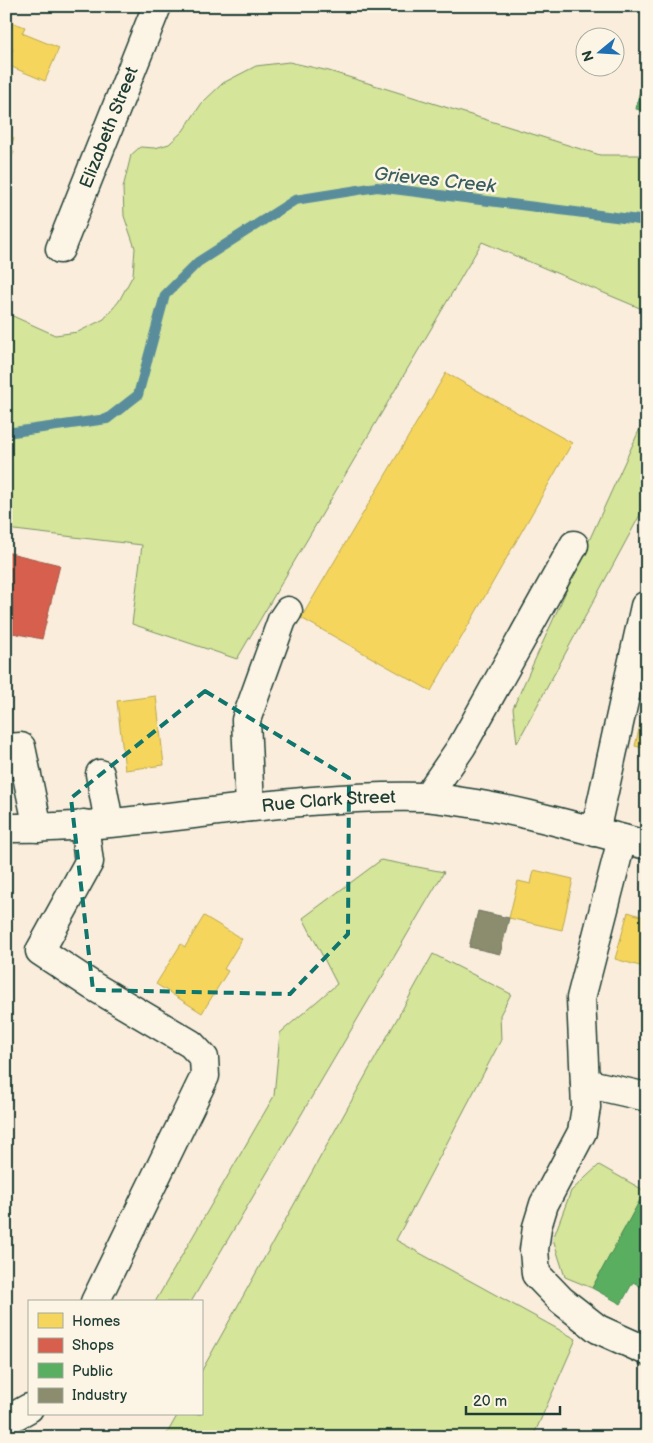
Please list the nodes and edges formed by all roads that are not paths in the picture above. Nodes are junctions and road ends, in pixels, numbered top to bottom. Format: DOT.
graph roads {
  1 [pos="158,6"];
  2 [pos="60,249"];
  3 [pos="574,545"];
  4 [pos="645,606"];
  5 [pos="288,610"];
  6 [pos="6,748"];
  7 [pos="100,774"];
  8 [pos="427,797"];
  9 [pos="250,807"];
  10 [pos="97,823"];
  11 [pos="6,828"];
  12 [pos="38,828"];
  13 [pos="595,832"];
  14 [pos="635,842"];
  15 [pos="585,1083"];
  16 [pos="647,1097"];
  17 [pos="96,1300"];
  18 [pos="647,1351"];
  19 [pos="28,1409"];
  20 [pos="6,1420"];
  1 -- 2 [label="street, Elizabeth Street"];
  3 -- 8 [label="street"];
  4 -- 13 [label="street"];
  5 -- 9 [label="street"];
  6 -- 12 [label="street"];
  7 -- 10 [label="street"];
  8 -- 9 [label="street, Rue Clark Street"];
  8 -- 13 [label="street, Rue Clark Street"];
  9 -- 10 [label="street, Rue Clark Street"];
  10 -- 12 [label="street, Rue Clark Street"];
  10 -- 17 [label="street"];
  11 -- 12 [label="street, Rue Clark Street"];
  13 -- 14 [label="street, Rue Clark Street"];
  14 -- 15 [label="street"];
  15 -- 16 [label="street"];
  15 -- 18 [label="street"];
  19 -- 20 [label="street"];
}
